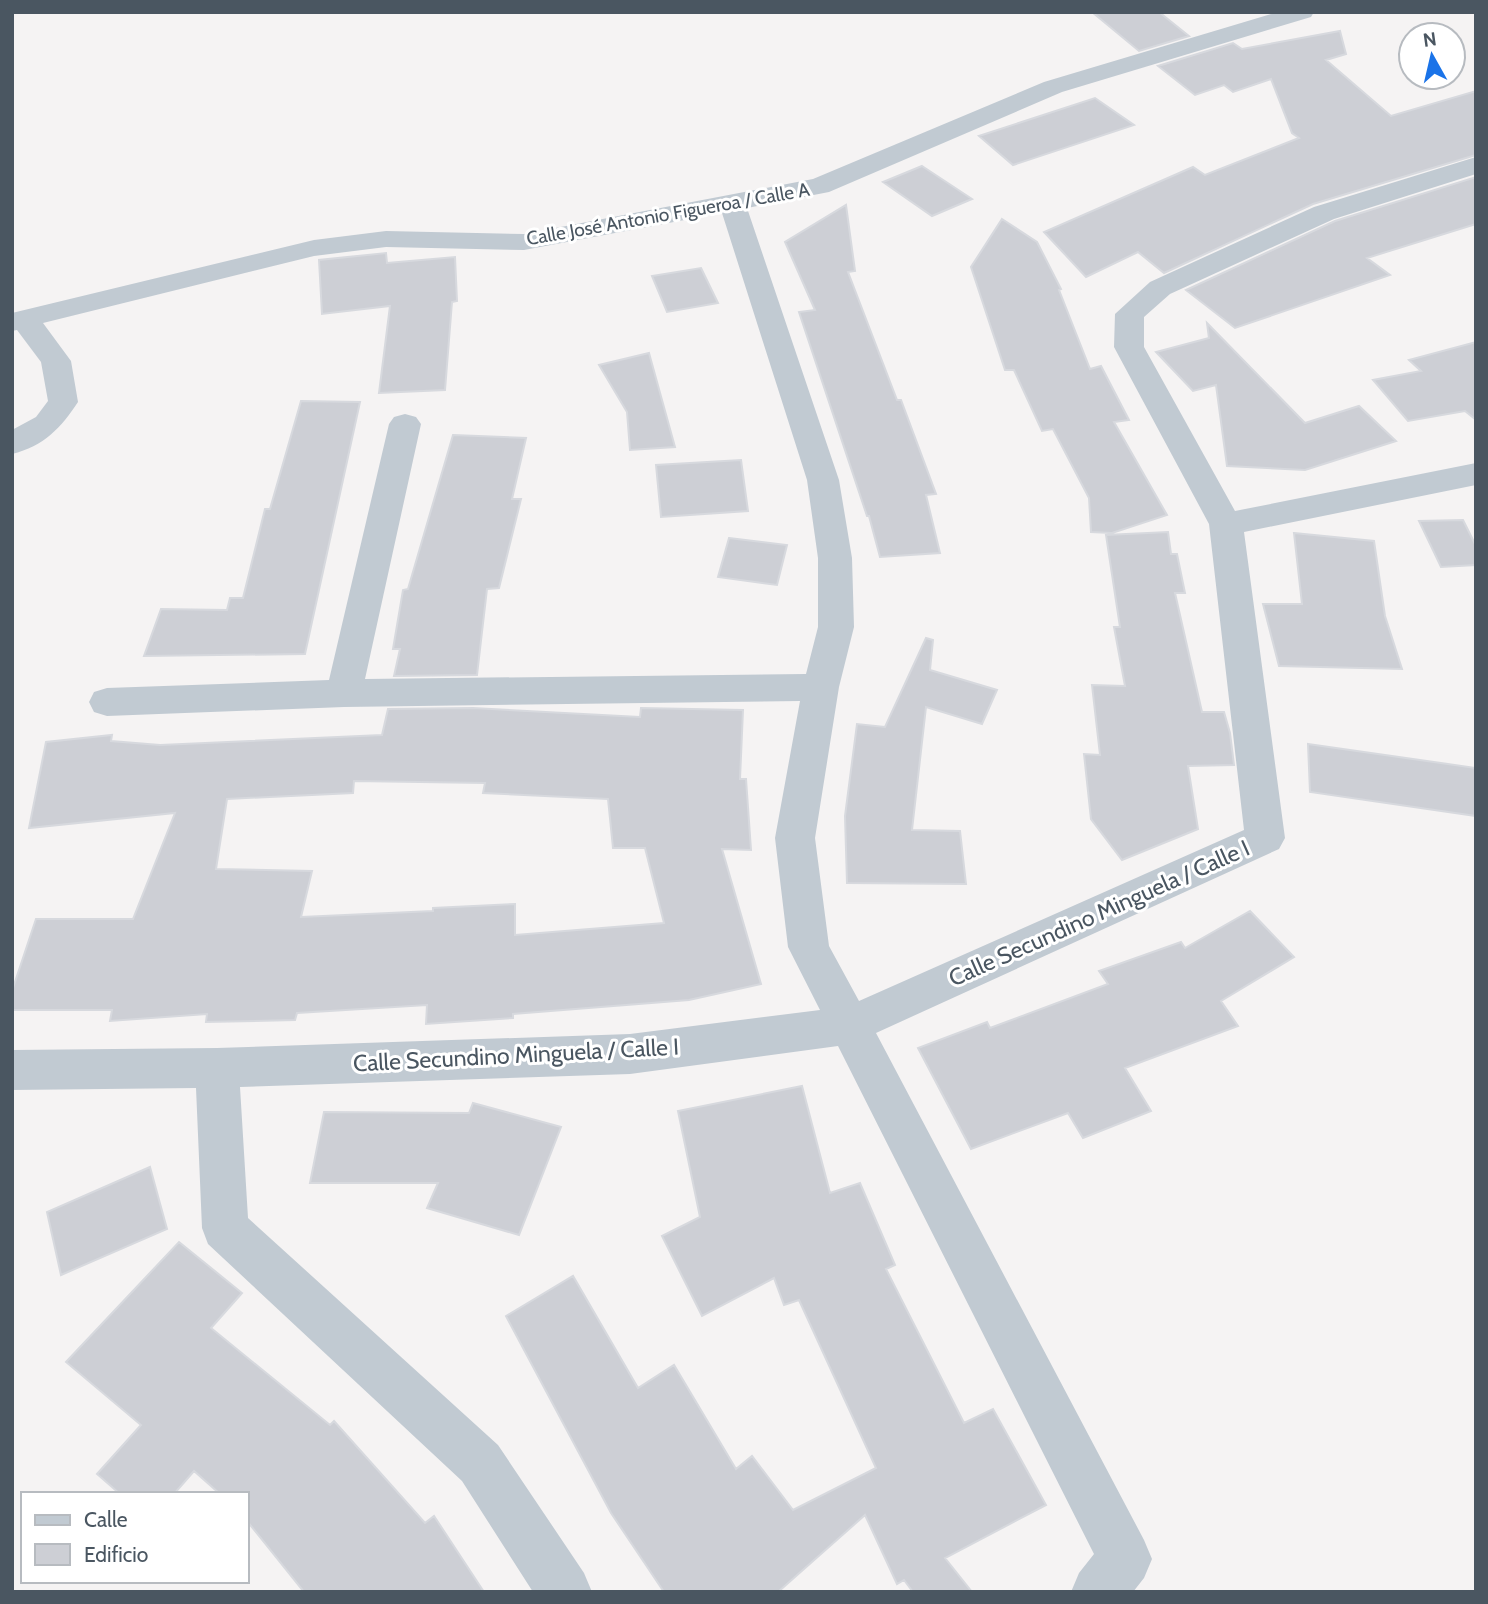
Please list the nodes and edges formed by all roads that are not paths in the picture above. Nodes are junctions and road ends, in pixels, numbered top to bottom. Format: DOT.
graph roads {
  1 [pos="1303,12"];
  2 [pos="1476,165"];
  3 [pos="732,203"];
  4 [pos="19,321"];
  5 [pos="405,424"];
  6 [pos="12,444"];
  7 [pos="1476,474"];
  8 [pos="1226,524"];
  9 [pos="821,687"];
  10 [pos="344,693"];
  11 [pos="107,702"];
  12 [pos="849,1025"];
  13 [pos="217,1069"];
  14 [pos="12,1070"];
  15 [pos="565,1592"];
  16 [pos="1098,1592"];
  1 -- 3 [label="street, Calle José Antonio Figueroa / Calle A"];
  2 -- 8 [label="street, Calle Secundino Minguela / Calle I"];
  3 -- 4 [label="street, Calle José Antonio Figueroa / Calle A"];
  3 -- 9 [label="street"];
  4 -- 6 [label="street"];
  5 -- 10 [label="street"];
  7 -- 8 [label="street"];
  8 -- 12 [label="street, Calle Secundino Minguela / Calle I"];
  9 -- 10 [label="street"];
  9 -- 12 [label="street"];
  10 -- 11 [label="street"];
  12 -- 13 [label="street, Calle Secundino Minguela / Calle I"];
  12 -- 16 [label="street"];
  13 -- 14 [label="street, Calle Secundino Minguela / Calle I"];
  13 -- 15 [label="street"];
}
